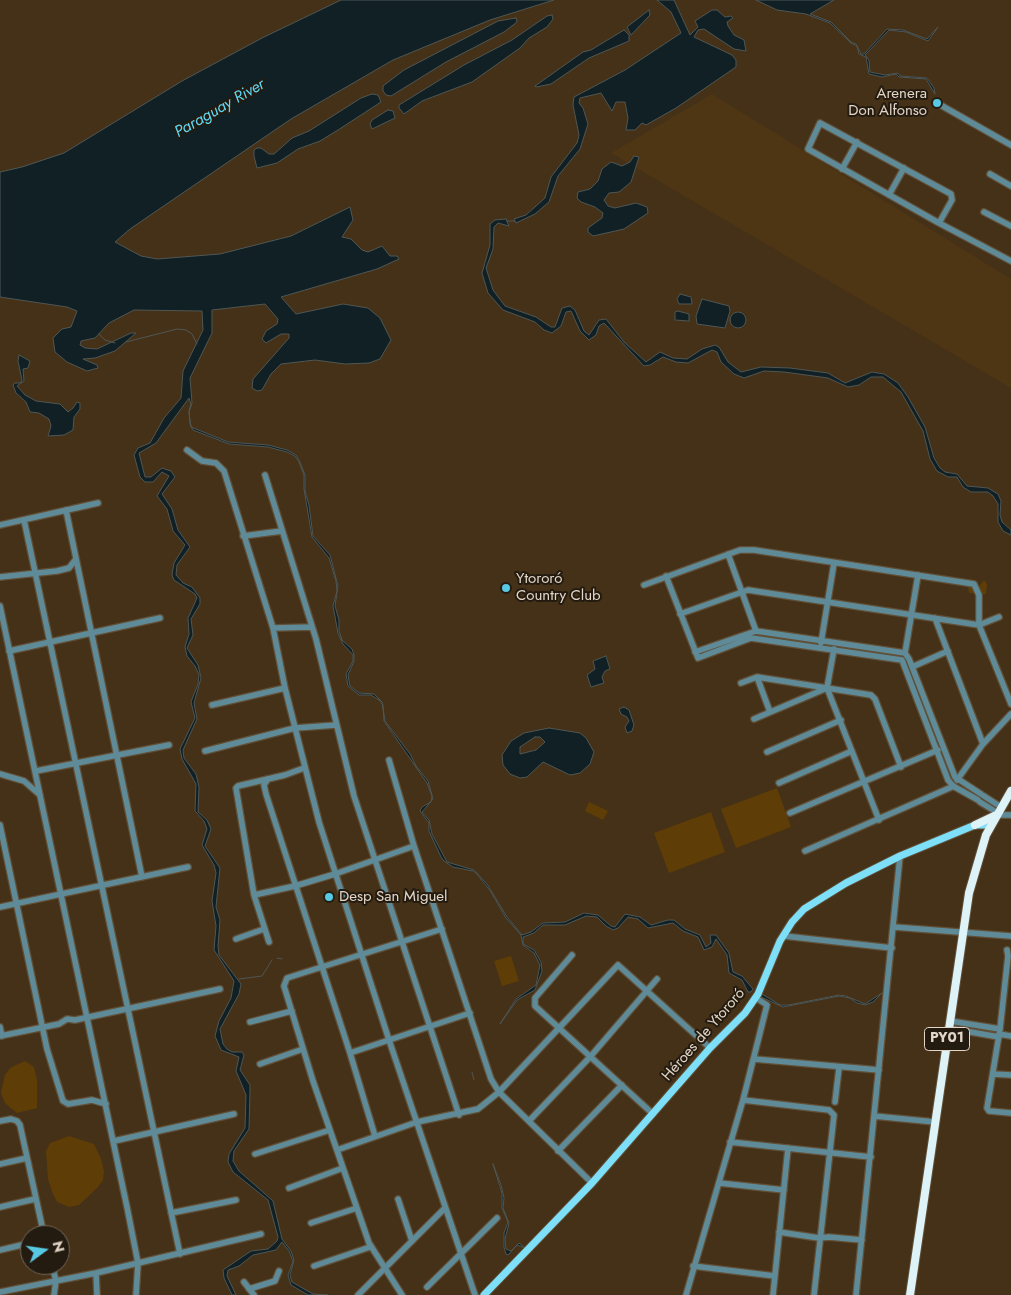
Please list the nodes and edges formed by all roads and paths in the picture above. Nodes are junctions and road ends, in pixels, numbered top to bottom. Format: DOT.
graph roads {
  1 [pos="937,103"];
  2 [pos="857,142"];
  3 [pos="1011,145"];
  4 [pos="904,168"];
  5 [pos="842,169"];
  6 [pos="990,174"];
  7 [pos="1011,186"];
  8 [pos="890,195"];
  9 [pos="984,212"];
  10 [pos="939,223"];
  11 [pos="1011,226"];
  12 [pos="1010,258"];
  13 [pos="187,450"];
  14 [pos="265,475"];
  15 [pos="98,503"];
  16 [pos="66,510"];
  17 [pos="24,520"];
  18 [pos="0,525"];
  19 [pos="282,531"];
  20 [pos="243,536"];
  21 [pos="728,554"];
  22 [pos="76,559"];
  23 [pos="834,563"];
  24 [pos="69,568"];
  25 [pos="35,574"];
  26 [pos="79,575"];
  27 [pos="918,575"];
  28 [pos="666,576"];
  29 [pos="0,577"];
  30 [pos="644,585"];
  31 [pos="742,591"];
  32 [pos="827,602"];
  33 [pos="0,606"];
  34 [pos="680,614"];
  35 [pos="911,615"];
  36 [pos="999,617"];
  37 [pos="160,618"];
  38 [pos="935,618"];
  39 [pos="979,624"];
  40 [pos="312,626"];
  41 [pos="273,628"];
  42 [pos="756,631"];
  43 [pos="92,635"];
  44 [pos="50,643"];
  45 [pos="820,644"];
  46 [pos="834,649"];
  47 [pos="10,651"];
  48 [pos="948,651"];
  49 [pos="696,655"];
  50 [pos="903,657"];
  51 [pos="912,667"];
  52 [pos="757,677"];
  53 [pos="741,683"];
  54 [pos="285,688"];
  55 [pos="827,688"];
  56 [pos="1011,704"];
  57 [pos="212,705"];
  58 [pos="770,712"];
  59 [pos="1011,714"];
  60 [pos="754,719"];
  61 [pos="840,720"];
  62 [pos="336,725"];
  63 [pos="295,728"];
  64 [pos="983,744"];
  65 [pos="169,745"];
  66 [pos="943,747"];
  67 [pos="936,750"];
  68 [pos="205,751"];
  69 [pos="852,751"];
  70 [pos="767,752"];
  71 [pos="117,755"];
  72 [pos="389,760"];
  73 [pos="76,763"];
  74 [pos="900,767"];
  75 [pos="304,768"];
  76 [pos="36,771"];
  77 [pos="0,774"];
  78 [pos="268,779"];
  79 [pos="959,781"];
  80 [pos="779,783"];
  81 [pos="864,783"];
  82 [pos="953,786"];
  83 [pos="1011,791"];
  84 [pos="40,795"];
  85 [pos="981,798"];
  86 [pos="999,812"];
  87 [pos="790,813"];
  88 [pos="1010,813"];
  89 [pos="879,820"];
  90 [pos="0,825"];
  91 [pos="991,825"];
  92 [pos="973,826"];
  93 [pos="986,836"];
  94 [pos="414,846"];
  95 [pos="805,851"];
  96 [pos="900,856"];
  97 [pos="376,860"];
  98 [pos="188,867"];
  99 [pos="335,874"];
  100 [pos="142,877"];
  101 [pos="104,885"];
  102 [pos="295,886"];
  103 [pos="60,895"];
  104 [pos="254,895"];
  105 [pos="16,902"];
  106 [pos="0,907"];
  107 [pos="894,928"];
  108 [pos="264,929"];
  109 [pos="442,929"];
  110 [pos="962,934"];
  111 [pos="784,936"];
  112 [pos="1011,936"];
  113 [pos="236,939"];
  114 [pos="268,942"];
  115 [pos="402,942"];
  116 [pos="892,948"];
  117 [pos="1009,954"];
  118 [pos="362,955"];
  119 [pos="572,955"];
  120 [pos="323,968"];
  121 [pos="657,979"];
  122 [pos="220,989"];
  123 [pos="647,991"];
  124 [pos="758,993"];
  125 [pos="1008,995"];
  126 [pos="128,1009"];
  127 [pos="292,1011"];
  128 [pos="470,1013"];
  129 [pos="87,1018"];
  130 [pos="250,1022"];
  131 [pos="429,1025"];
  132 [pos="949,1025"];
  133 [pos="0,1027"];
  134 [pos="44,1028"];
  135 [pos="558,1029"];
  136 [pos="999,1033"];
  137 [pos="1,1036"];
  138 [pos="1011,1036"];
  139 [pos="389,1040"];
  140 [pos="710,1048"];
  141 [pos="303,1049"];
  142 [pos="350,1053"];
  143 [pos="590,1057"];
  144 [pos="754,1059"];
  145 [pos="260,1064"];
  146 [pos="839,1068"];
  147 [pos="879,1070"];
  148 [pos="993,1074"];
  149 [pos="1011,1075"];
  150 [pos="622,1084"];
  151 [pos="499,1092"];
  152 [pos="743,1100"];
  153 [pos="835,1102"];
  154 [pos="106,1104"];
  155 [pos="1011,1113"];
  156 [pos="234,1114"];
  157 [pos="653,1114"];
  158 [pos="459,1115"];
  159 [pos="874,1116"];
  160 [pos="0,1121"];
  161 [pos="529,1121"];
  162 [pos="417,1122"];
  163 [pos="935,1122"];
  164 [pos="330,1130"];
  165 [pos="154,1132"];
  166 [pos="375,1136"];
  167 [pos="114,1141"];
  168 [pos="730,1142"];
  169 [pos="788,1148"];
  170 [pos="337,1150"];
  171 [pos="558,1151"];
  172 [pos="830,1152"];
  173 [pos="255,1154"];
  174 [pos="871,1157"];
  175 [pos="27,1158"];
  176 [pos="0,1164"];
  177 [pos="343,1168"];
  178 [pos="592,1183"];
  179 [pos="719,1183"];
  180 [pos="290,1188"];
  181 [pos="784,1190"];
  182 [pos="398,1199"];
  183 [pos="36,1200"];
  184 [pos="236,1200"];
  185 [pos="0,1207"];
  186 [pos="357,1208"];
  187 [pos="445,1208"];
  188 [pos="171,1213"];
  189 [pos="497,1218"];
  190 [pos="311,1223"];
  191 [pos="42,1225"];
  192 [pos="779,1232"];
  193 [pos="261,1234"];
  194 [pos="819,1238"];
  195 [pos="412,1240"];
  196 [pos="862,1240"];
  197 [pos="20,1245"];
  198 [pos="370,1247"];
  199 [pos="0,1250"];
  200 [pos="461,1253"];
  201 [pos="180,1254"];
  202 [pos="138,1263"];
  203 [pos="314,1266"];
  204 [pos="693,1266"];
  205 [pos="384,1268"];
  206 [pos="279,1271"];
  207 [pos="96,1273"];
  208 [pos="54,1275"];
  209 [pos="775,1276"];
  210 [pos="56,1281"];
  211 [pos="244,1282"];
  212 [pos="427,1287"];
  213 [pos="249,1289"];
  214 [pos="0,1292"];
  215 [pos="54,1295"];
  216 [pos="97,1295"];
  217 [pos="136,1295"];
  218 [pos="254,1295"];
  219 [pos="358,1295"];
  220 [pos="402,1295"];
  221 [pos="476,1295"];
  222 [pos="484,1295"];
  223 [pos="686,1295"];
  224 [pos="773,1295"];
  225 [pos="814,1295"];
  226 [pos="856,1295"];
  227 [pos="910,1295"];
  1 -- 3 [label="street"];
  2 -- 4 [label="street"];
  2 -- 5 [label="street"];
  2 -- 5 [label="street"];
  4 -- 8 [label="street"];
  4 -- 10 [label="street"];
  5 -- 8 [label="street"];
  6 -- 7 [label="street"];
  8 -- 10 [label="street"];
  9 -- 11 [label="street"];
  10 -- 12 [label="street"];
  13 -- 20 [label="street"];
  14 -- 19 [label="street"];
  15 -- 16 [label="street"];
  16 -- 17 [label="street"];
  16 -- 22 [label="street"];
  17 -- 18 [label="street"];
  17 -- 25 [label="street"];
  19 -- 20 [label="street"];
  19 -- 40 [label="street"];
  20 -- 41 [label="street"];
  21 -- 23 [label="street"];
  21 -- 28 [label="street"];
  21 -- 31 [label="street"];
  22 -- 24 [label="street"];
  22 -- 26 [label="street"];
  23 -- 27 [label="street"];
  23 -- 32 [label="street"];
  24 -- 25 [label="street"];
  24 -- 26 [label="street"];
  25 -- 29 [label="street"];
  25 -- 44 [label="street"];
  26 -- 43 [label="street"];
  27 -- 35 [label="street"];
  27 -- 39 [label="street"];
  28 -- 30 [label="street"];
  28 -- 34 [label="street"];
  31 -- 32 [label="street"];
  31 -- 34 [label="street"];
  31 -- 42 [label="street"];
  32 -- 35 [label="street"];
  32 -- 45 [label="street"];
  33 -- 47 [label="street"];
  34 -- 49 [label="street"];
  35 -- 38 [label="street"];
  35 -- 50 [label="street"];
  36 -- 39 [label="street"];
  37 -- 43 [label="street"];
  38 -- 39 [label="street"];
  38 -- 48 [label="street"];
  39 -- 56 [label="street"];
  40 -- 41 [label="street"];
  40 -- 62 [label="street"];
  41 -- 54 [label="street"];
  42 -- 45 [label="street"];
  42 -- 49 [label="street"];
  43 -- 44 [label="street"];
  43 -- 71 [label="street"];
  44 -- 47 [label="street"];
  44 -- 73 [label="street"];
  45 -- 46 [label="street"];
  45 -- 49 [label="street"];
  45 -- 50 [label="street"];
  46 -- 50 [label="street"];
  46 -- 55 [label="street"];
  47 -- 76 [label="street"];
  48 -- 51 [label="street"];
  48 -- 64 [label="street"];
  50 -- 51 [label="street"];
  50 -- 67 [label="street"];
  51 -- 66 [label="street"];
  52 -- 53 [label="street"];
  52 -- 55 [label="street"];
  52 -- 58 [label="street"];
  54 -- 57 [label="street"];
  54 -- 63 [label="street"];
  55 -- 58 [label="street"];
  55 -- 61 [label="street"];
  55 -- 74 [label="street"];
  58 -- 60 [label="street"];
  59 -- 64 [label="street"];
  61 -- 69 [label="street"];
  61 -- 70 [label="street"];
  62 -- 63 [label="street"];
  62 -- 97 [label="street"];
  63 -- 68 [label="street"];
  63 -- 75 [label="street"];
  64 -- 79 [label="street"];
  65 -- 71 [label="street"];
  66 -- 67 [label="street"];
  66 -- 79 [label="street"];
  67 -- 74 [label="street"];
  67 -- 82 [label="street"];
  69 -- 80 [label="street"];
  69 -- 81 [label="street"];
  71 -- 73 [label="street"];
  71 -- 100 [label="street"];
  72 -- 94 [label="street"];
  73 -- 76 [label="street"];
  73 -- 101 [label="street"];
  74 -- 81 [label="street"];
  75 -- 78 [label="street"];
  75 -- 99 [label="street"];
  76 -- 84 [label="street"];
  77 -- 84 [label="street"];
  78 -- 102 [label="street"];
  78 -- 104 [label="street"];
  79 -- 82 [label="street"];
  79 -- 85 [label="street"];
  81 -- 87 [label="street"];
  81 -- 89 [label="street"];
  82 -- 85 [label="street"];
  82 -- 89 [label="street"];
  83 -- 86 [label="highway, PY01"];
  84 -- 103 [label="street"];
  85 -- 86 [label="street"];
  86 -- 88 [label="street"];
  86 -- 91 [label="highway, PY01"];
  86 -- 92 [label="highway"];
  89 -- 95 [label="street"];
  90 -- 105 [label="street"];
  91 -- 92 [label="main road, Héroes de Ytororó"];
  91 -- 93 [label="highway, PY01"];
  92 -- 93 [label="highway"];
  92 -- 96 [label="main road, Héroes de Ytororó"];
  93 -- 110 [label="highway, PY01"];
  94 -- 97 [label="street"];
  94 -- 109 [label="street"];
  96 -- 107 [label="street"];
  96 -- 111 [label="main road, Héroes de Ytororó"];
  97 -- 99 [label="street"];
  97 -- 115 [label="street"];
  98 -- 100 [label="street"];
  99 -- 102 [label="street"];
  99 -- 118 [label="street"];
  100 -- 101 [label="street"];
  101 -- 103 [label="street"];
  101 -- 126 [label="street"];
  102 -- 104 [label="street"];
  102 -- 120 [label="street"];
  103 -- 105 [label="street"];
  103 -- 129 [label="street"];
  104 -- 108 [label="street"];
  105 -- 106 [label="street"];
  105 -- 134 [label="street"];
  107 -- 110 [label="street"];
  107 -- 116 [label="street"];
  108 -- 113 [label="street"];
  108 -- 114 [label="street"];
  109 -- 115 [label="street"];
  109 -- 128 [label="street"];
  110 -- 112 [label="street"];
  110 -- 132 [label="highway, PY01"];
  111 -- 116 [label="street"];
  111 -- 124 [label="main road, Héroes de Ytororó"];
  115 -- 118 [label="street"];
  115 -- 131 [label="street"];
  116 -- 147 [label="street"];
  117 -- 125 [label="street"];
  118 -- 120 [label="street"];
  118 -- 139 [label="street"];
  119 -- 135 [label="street"];
  120 -- 127 [label="street"];
  120 -- 142 [label="street"];
  121 -- 123 [label="street"];
  122 -- 126 [label="street"];
  123 -- 135 [label="street"];
  123 -- 140 [label="street"];
  123 -- 143 [label="street"];
  124 -- 140 [label="main road, Héroes de Ytororó"];
  124 -- 144 [label="street"];
  125 -- 136 [label="street"];
  126 -- 129 [label="street"];
  126 -- 165 [label="street"];
  127 -- 130 [label="street"];
  127 -- 141 [label="street"];
  128 -- 131 [label="street"];
  128 -- 151 [label="street"];
  129 -- 134 [label="street"];
  129 -- 154 [label="street"];
  131 -- 139 [label="street"];
  131 -- 158 [label="street"];
  132 -- 136 [label="street"];
  132 -- 163 [label="highway, PY01"];
  133 -- 137 [label="street"];
  134 -- 137 [label="street"];
  134 -- 154 [label="street"];
  135 -- 143 [label="street"];
  135 -- 151 [label="street"];
  136 -- 138 [label="street"];
  136 -- 148 [label="street"];
  139 -- 142 [label="street"];
  139 -- 162 [label="street"];
  140 -- 157 [label="main road, Héroes de Ytororó"];
  141 -- 145 [label="street"];
  141 -- 164 [label="street"];
  142 -- 166 [label="street"];
  143 -- 150 [label="street"];
  143 -- 161 [label="street"];
  144 -- 146 [label="street"];
  144 -- 152 [label="street"];
  146 -- 147 [label="street"];
  146 -- 153 [label="street"];
  147 -- 159 [label="street"];
  148 -- 149 [label="street"];
  148 -- 155 [label="street"];
  150 -- 157 [label="street"];
  150 -- 171 [label="street"];
  151 -- 158 [label="street"];
  151 -- 161 [label="street"];
  152 -- 168 [label="street"];
  152 -- 172 [label="street"];
  154 -- 167 [label="street"];
  156 -- 165 [label="street"];
  157 -- 178 [label="main road, Héroes de Ytororó"];
  158 -- 162 [label="street"];
  159 -- 163 [label="street"];
  159 -- 174 [label="street"];
  160 -- 175 [label="street"];
  161 -- 171 [label="street"];
  162 -- 166 [label="street"];
  162 -- 187 [label="street"];
  163 -- 227 [label="highway, PY01"];
  164 -- 170 [label="street"];
  164 -- 173 [label="street"];
  165 -- 167 [label="street"];
  165 -- 188 [label="street"];
  166 -- 170 [label="street"];
  167 -- 202 [label="street"];
  168 -- 169 [label="street"];
  168 -- 179 [label="street"];
  169 -- 172 [label="street"];
  169 -- 181 [label="street"];
  170 -- 177 [label="street"];
  171 -- 178 [label="street"];
  172 -- 174 [label="street"];
  172 -- 194 [label="street"];
  174 -- 196 [label="street"];
  175 -- 176 [label="street"];
  175 -- 183 [label="street"];
  177 -- 180 [label="street"];
  177 -- 186 [label="street"];
  178 -- 222 [label="main road, Héroes de Ytororó"];
  179 -- 181 [label="street"];
  179 -- 204 [label="street"];
  181 -- 192 [label="street"];
  182 -- 195 [label="street"];
  183 -- 185 [label="street"];
  183 -- 191 [label="street"];
  184 -- 188 [label="street"];
  186 -- 190 [label="street"];
  186 -- 198 [label="street"];
  187 -- 195 [label="street"];
  187 -- 200 [label="street"];
  188 -- 201 [label="street"];
  189 -- 200 [label="street"];
  192 -- 194 [label="street"];
  192 -- 209 [label="street"];
  193 -- 201 [label="street"];
  194 -- 196 [label="street"];
  194 -- 225 [label="street"];
  195 -- 205 [label="street"];
  196 -- 226 [label="street"];
  197 -- 199 [label="street"];
  198 -- 203 [label="street"];
  198 -- 205 [label="street"];
  200 -- 212 [label="street"];
  200 -- 221 [label="street"];
  201 -- 202 [label="street"];
  202 -- 207 [label="street"];
  202 -- 217 [label="street"];
  204 -- 209 [label="street"];
  204 -- 223 [label="street"];
  205 -- 219 [label="street"];
  205 -- 220 [label="street"];
  206 -- 213 [label="street"];
  207 -- 210 [label="street"];
  207 -- 216 [label="street"];
  208 -- 210 [label="street"];
  209 -- 224 [label="street"];
  210 -- 214 [label="street"];
  210 -- 215 [label="street"];
  211 -- 213 [label="street"];
  213 -- 218 [label="street"];
}
